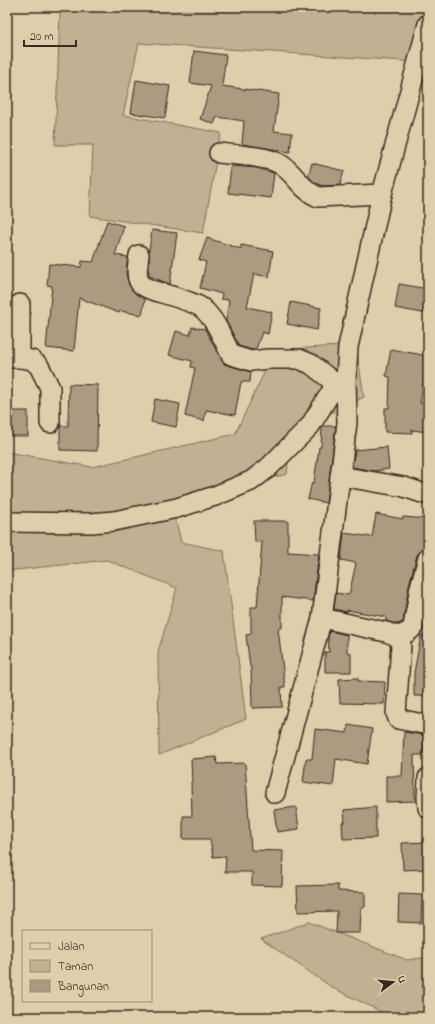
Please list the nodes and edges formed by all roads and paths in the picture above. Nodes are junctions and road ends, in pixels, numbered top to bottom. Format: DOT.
graph roads {
  1 [pos="428,24"];
  2 [pos="219,153"];
  3 [pos="382,194"];
  4 [pos="140,255"];
  5 [pos="20,304"];
  6 [pos="14,358"];
  7 [pos="341,381"];
  8 [pos="50,423"];
  9 [pos="340,476"];
  10 [pos="428,494"];
  11 [pos="7,522"];
  12 [pos="428,558"];
  13 [pos="322,618"];
  14 [pos="397,636"];
  15 [pos="428,725"];
  16 [pos="428,778"];
  17 [pos="275,793"];
  18 [pos="428,808"];
  1 -- 3 [label="street"];
  2 -- 3 [label="street"];
  3 -- 7 [label="street"];
  4 -- 7 [label="street"];
  5 -- 6 [label="street"];
  6 -- 8 [label="street"];
  7 -- 9 [label="street"];
  7 -- 11 [label="street"];
  9 -- 10 [label="street"];
  9 -- 13 [label="street"];
  12 -- 14 [label="street"];
  13 -- 14 [label="street"];
  13 -- 17 [label="street"];
  14 -- 15 [label="street"];
  16 -- 18 [label="street"];
}
